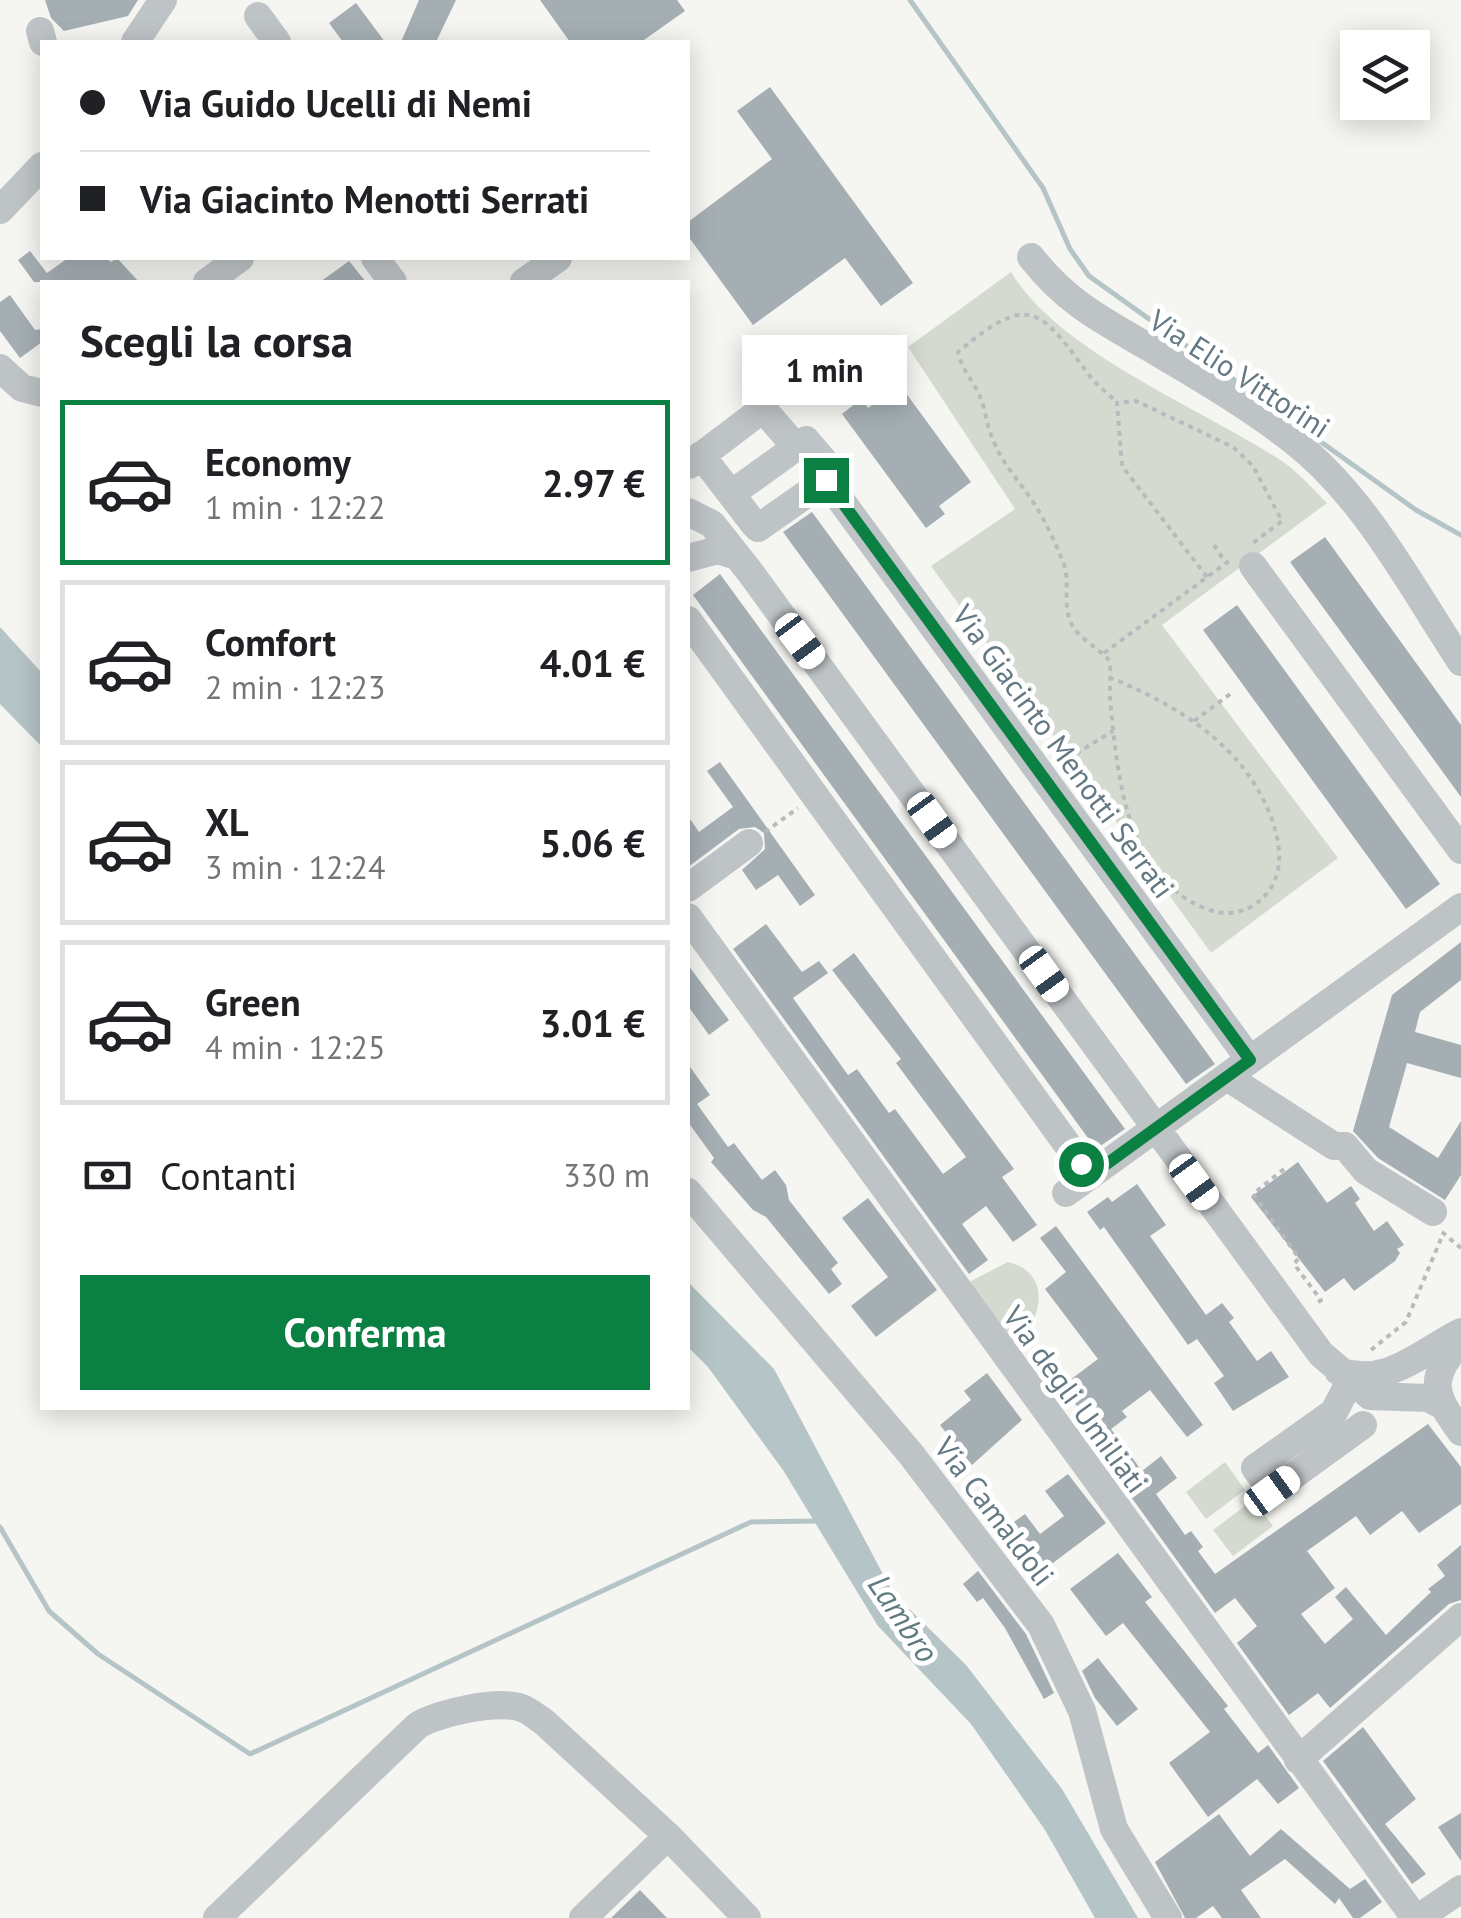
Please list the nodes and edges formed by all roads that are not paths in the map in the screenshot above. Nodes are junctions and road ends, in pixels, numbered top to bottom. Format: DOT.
graph roads {
  1 [pos="163,0"];
  2 [pos="258,16"];
  3 [pos="137,40"];
  4 [pos="276,40"];
  5 [pos="40,168"];
  6 [pos="0,210"];
  7 [pos="1031,257"];
  8 [pos="237,260"];
  9 [pos="555,260"];
  10 [pos="211,280"];
  11 [pos="527,280"];
  12 [pos="0,368"];
  13 [pos="40,392"];
  14 [pos="796,446"];
  15 [pos="694,460"];
  16 [pos="826,480"];
  17 [pos="732,494"];
  18 [pos="690,513"];
  19 [pos="736,556"];
  20 [pos="690,557"];
  21 [pos="1240,565"];
  22 [pos="690,623"];
  23 [pos="1461,662"];
  24 [pos="749,844"];
  25 [pos="1461,850"];
  26 [pos="690,887"];
  27 [pos="1461,907"];
  28 [pos="690,919"];
  29 [pos="1238,1068"];
  30 [pos="1155,1128"];
  31 [pos="1090,1176"];
  32 [pos="1066,1193"];
  33 [pos="690,1194"];
  34 [pos="1438,1223"];
  35 [pos="1461,1332"];
  36 [pos="1461,1342"];
  37 [pos="1351,1371"];
  38 [pos="1441,1405"];
  39 [pos="1349,1424"];
  40 [pos="1461,1432"];
  41 [pos="1461,1617"];
  42 [pos="1298,1760"];
  43 [pos="668,1836"];
  44 [pos="1461,1889"];
  45 [pos="217,1918"];
  46 [pos="583,1918"];
  47 [pos="748,1918"];
  48 [pos="1168,1918"];
  49 [pos="1416,1918"];
  1 -- 3 [label="street"];
  2 -- 4 [label="street"];
  5 -- 6 [label="street"];
  7 -- 23 [label="street, Via Elio Vittorini"];
  8 -- 10 [label="street"];
  9 -- 11 [label="street"];
  12 -- 13 [label="street"];
  14 -- 15 [label="street"];
  14 -- 16 [label="street, Via Giacinto Menotti Serrati"];
  14 -- 17 [label="street"];
  15 -- 17 [label="street"];
  16 -- 17 [label="street"];
  16 -- 29 [label="street, Via Giacinto Menotti Serrati"];
  18 -- 19 [label="street"];
  19 -- 20 [label="street"];
  19 -- 30 [label="street"];
  21 -- 25 [label="street"];
  22 -- 31 [label="street"];
  24 -- 26 [label="street"];
  27 -- 29 [label="street"];
  28 -- 42 [label="street, Via degli Umiliati"];
  29 -- 30 [label="street"];
  29 -- 34 [label="street"];
  30 -- 31 [label="street"];
  30 -- 37 [label="street"];
  31 -- 32 [label="street"];
  33 -- 48 [label="street, Via Camaldoli"];
  35 -- 37 [label="street"];
  36 -- 38 [label="street"];
  37 -- 38 [label="street"];
  37 -- 39 [label="street"];
  38 -- 40 [label="street"];
  41 -- 42 [label="street"];
  42 -- 49 [label="street, Via degli Umiliati"];
  43 -- 45 [label="street"];
  43 -- 46 [label="street"];
  43 -- 47 [label="street"];
  44 -- 49 [label="street"];
}
